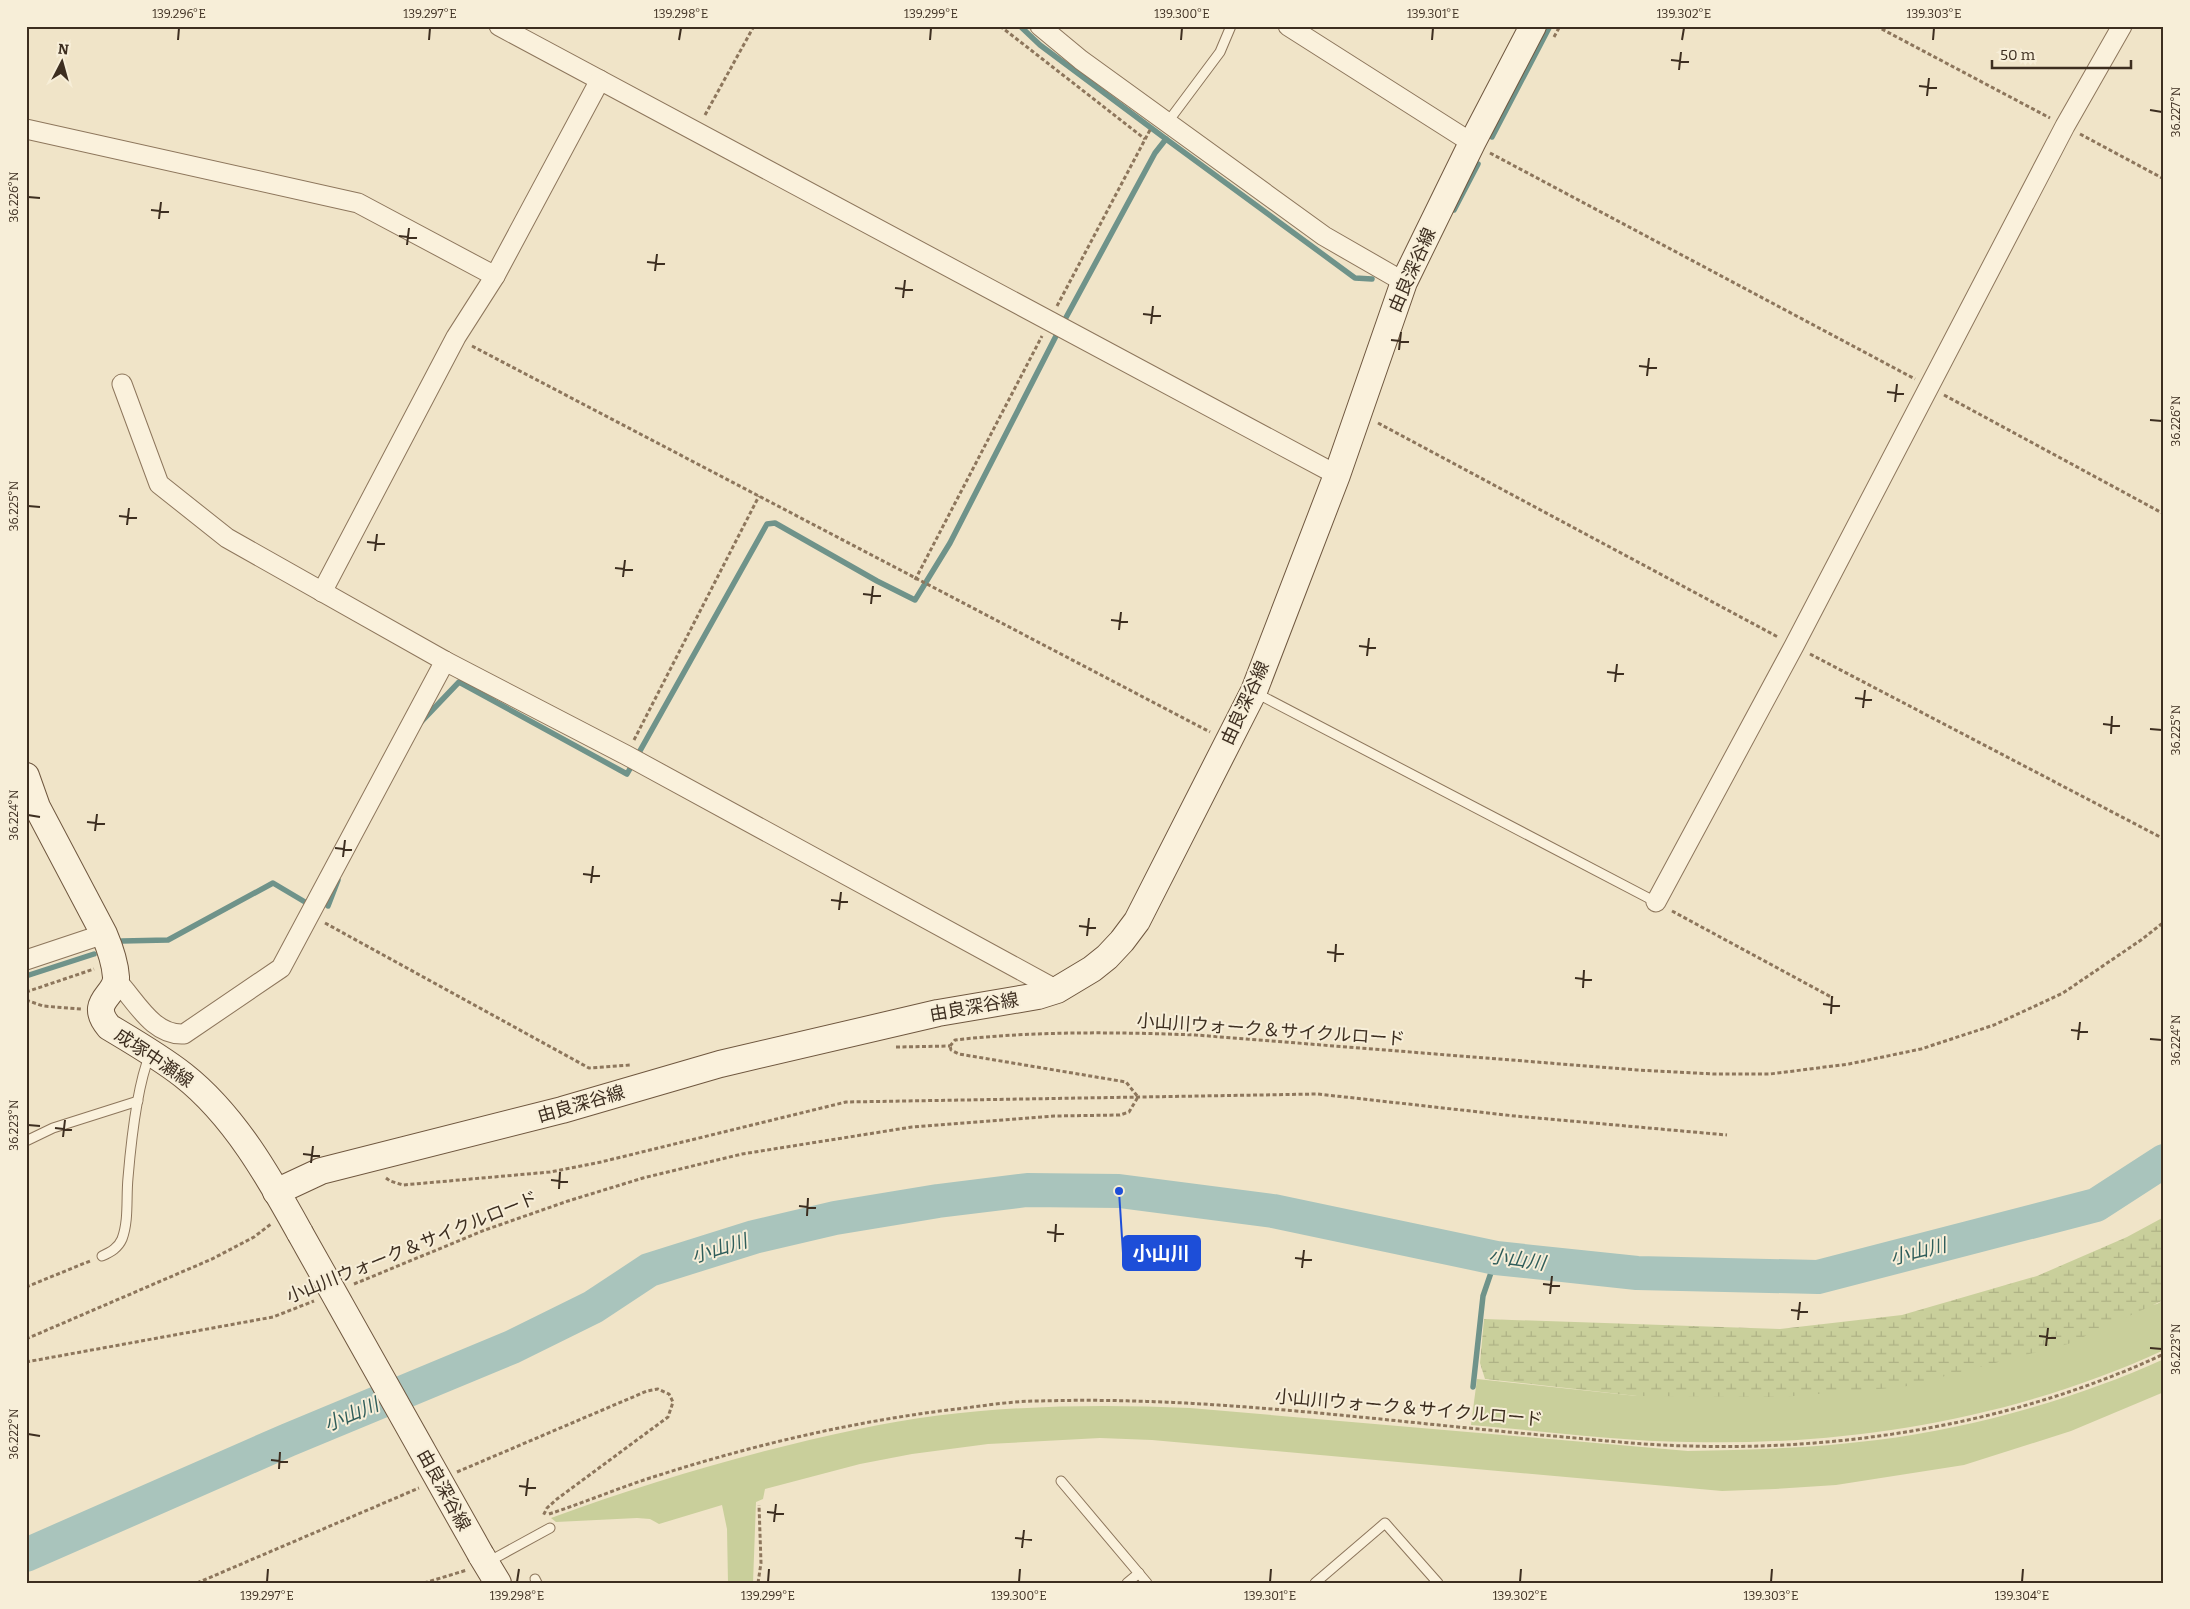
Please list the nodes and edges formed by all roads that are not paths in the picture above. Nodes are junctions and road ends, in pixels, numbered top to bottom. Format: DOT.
graph roads {
  1 [pos="499,26"];
  2 [pos="1040,26"];
  3 [pos="1231,26"];
  4 [pos="1288,26"];
  5 [pos="1533,26"];
  6 [pos="2122,26"];
  7 [pos="600,80"];
  8 [pos="1162,119"];
  9 [pos="26,129"];
  10 [pos="1472,143"];
  11 [pos="495,276"];
  12 [pos="1404,282"];
  13 [pos="122,384"];
  14 [pos="1338,474"];
  15 [pos="322,592"];
  16 [pos="445,661"];
  17 [pos="1254,691"];
  18 [pos="26,776"];
  19 [pos="1656,902"];
  20 [pos="104,934"];
  21 [pos="26,960"];
  22 [pos="115,971"];
  23 [pos="1057,990"];
  24 [pos="151,1053"];
  25 [pos="138,1101"];
  26 [pos="26,1141"];
  27 [pos="276,1192"];
  28 [pos="102,1256"];
  29 [pos="1061,1481"];
  30 [pos="550,1528"];
  31 [pos="479,1561"];
  32 [pos="1139,1573"];
  33 [pos="498,1583"];
  34 [pos="1127,1583"];
  35 [pos="1147,1583"];
  36 [pos="1315,1583"];
  37 [pos="1438,1583"];
  1 -- 7 [label="street"];
  2 -- 8 [label="street"];
  3 -- 8 [label="lane"];
  4 -- 10 [label="street"];
  5 -- 10 [label="main road, 由良深谷線"];
  6 -- 19 [label="street"];
  7 -- 11 [label="street"];
  7 -- 14 [label="street"];
  8 -- 12 [label="street"];
  9 -- 11 [label="street"];
  10 -- 12 [label="main road, 由良深谷線"];
  11 -- 15 [label="street"];
  12 -- 14 [label="main road, 由良深谷線"];
  13 -- 15 [label="street"];
  14 -- 17 [label="main road, 由良深谷線"];
  15 -- 16 [label="street"];
  16 -- 22 [label="street"];
  16 -- 23 [label="street"];
  17 -- 19 [label="lane"];
  17 -- 23 [label="main road, 由良深谷線"];
  18 -- 20 [label="main road"];
  20 -- 21 [label="street"];
  20 -- 22 [label="main road"];
  22 -- 24 [label="main road, 成塚中瀬線"];
  23 -- 27 [label="main road, 由良深谷線"];
  24 -- 25 [label="lane"];
  24 -- 27 [label="main road, 成塚中瀬線"];
  25 -- 26 [label="lane"];
  25 -- 28 [label="lane"];
  27 -- 31 [label="main road, 由良深谷線, bridge"];
  29 -- 32 [label="lane"];
  30 -- 31 [label="lane"];
  31 -- 33 [label="main road, 由良深谷線"];
  32 -- 34 [label="lane"];
  32 -- 35 [label="lane"];
  36 -- 37 [label="lane"];
}
